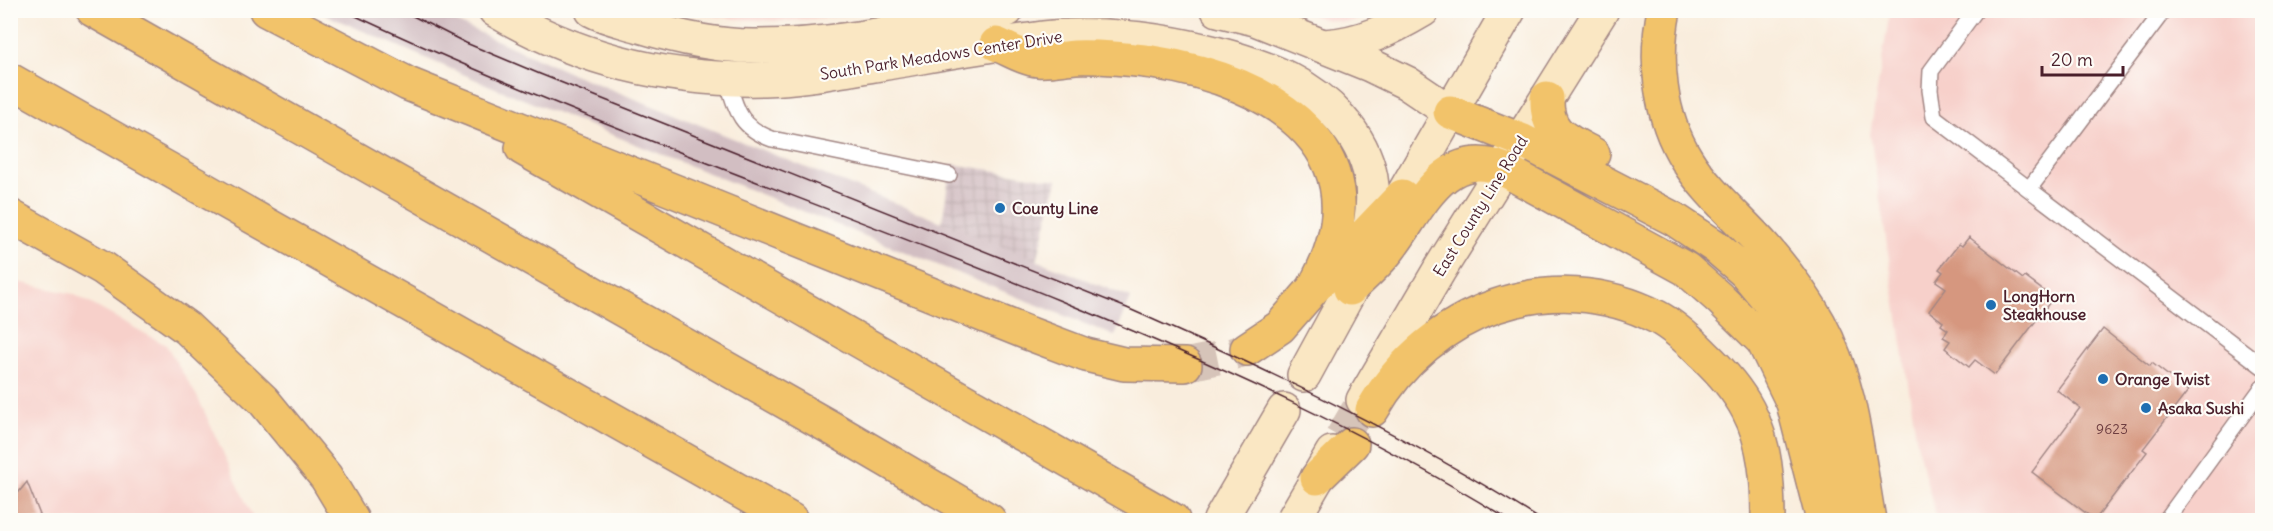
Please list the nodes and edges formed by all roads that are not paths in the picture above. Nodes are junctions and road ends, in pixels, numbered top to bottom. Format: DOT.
graph roads {
  1 [pos="93,10"];
  2 [pos="266,10"];
  3 [pos="495,10"];
  4 [pos="592,10"];
  5 [pos="1007,10"];
  6 [pos="1218,10"];
  7 [pos="1423,10"];
  8 [pos="1509,10"];
  9 [pos="1602,10"];
  10 [pos="1664,10"];
  11 [pos="1976,10"];
  12 [pos="2163,10"];
  13 [pos="996,44"];
  14 [pos="1324,46"];
  15 [pos="727,78"];
  16 [pos="10,80"];
  17 [pos="408,84"];
  18 [pos="1547,98"];
  19 [pos="1450,112"];
  20 [pos="1521,140"];
  21 [pos="1503,168"];
  22 [pos="949,175"];
  23 [pos="2029,189"];
  24 [pos="1402,196"];
  25 [pos="10,216"];
  26 [pos="1369,228"];
  27 [pos="1313,289"];
  28 [pos="1350,289"];
  29 [pos="1247,349"];
  30 [pos="1185,365"];
  31 [pos="2262,366"];
  32 [pos="1304,375"];
  33 [pos="2262,388"];
  34 [pos="1367,407"];
  35 [pos="1284,410"];
  36 [pos="1347,441"];
  37 [pos="1317,478"];
  38 [pos="1846,517"];
  39 [pos="352,520"];
  40 [pos="791,520"];
  41 [pos="990,520"];
  42 [pos="1173,520"];
  43 [pos="1220,520"];
  44 [pos="1293,520"];
  45 [pos="1768,520"];
  46 [pos="2166,520"];
  1 -- 41 [label="highway"];
  2 -- 17 [label="highway"];
  3 -- 15 [label="main road, South Park Meadows Center Drive"];
  4 -- 5 [label="main road, South Park Meadows Center Drive"];
  6 -- 14 [label="main road"];
  7 -- 14 [label="main road"];
  8 -- 19 [label="main road"];
  9 -- 18 [label="main road, East County Line Road"];
  10 -- 38 [label="highway"];
  11 -- 23 [label="lane"];
  12 -- 23 [label="lane"];
  13 -- 15 [label="main road, South Park Meadows Center Drive"];
  13 -- 26 [label="main road, South Park Meadows Center Drive"];
  13 -- 27 [label="highway"];
  14 -- 19 [label="main road"];
  15 -- 22 [label="lane"];
  16 -- 40 [label="highway"];
  17 -- 30 [label="highway"];
  17 -- 42 [label="highway"];
  18 -- 20 [label="main road, East County Line Road"];
  18 -- 38 [label="highway"];
  19 -- 20 [label="highway"];
  19 -- 24 [label="main road"];
  20 -- 21 [label="main road, East County Line Road"];
  20 -- 38 [label="highway"];
  21 -- 28 [label="highway"];
  21 -- 34 [label="main road, East County Line Road"];
  21 -- 38 [label="highway"];
  23 -- 31 [label="lane"];
  24 -- 26 [label="highway"];
  24 -- 28 [label="main road"];
  25 -- 39 [label="highway"];
  26 -- 27 [label="highway"];
  26 -- 28 [label="main road, South Park Meadows Center Drive"];
  27 -- 29 [label="highway"];
  28 -- 32 [label="main road"];
  33 -- 46 [label="lane"];
  34 -- 45 [label="highway"];
  35 -- 43 [label="main road"];
  36 -- 37 [label="highway"];
  37 -- 44 [label="main road"];
}
